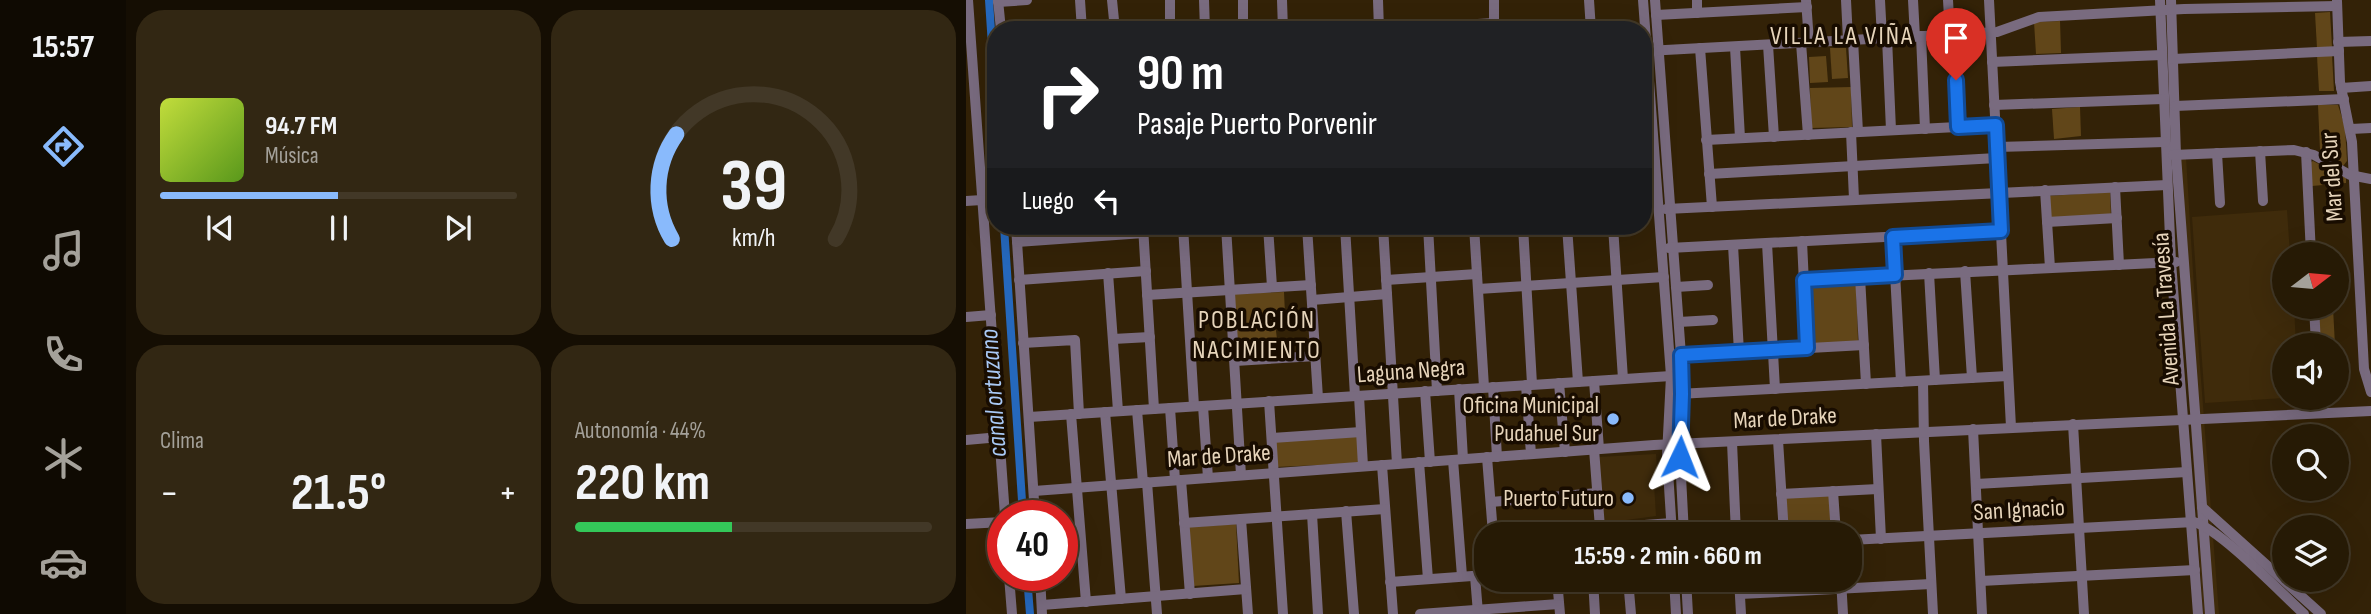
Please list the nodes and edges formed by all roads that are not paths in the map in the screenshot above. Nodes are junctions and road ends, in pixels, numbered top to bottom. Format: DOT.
graph roads {
  1 [pos="968,0"];
  2 [pos="1027,0"];
  3 [pos="1080,0"];
  4 [pos="1112,0"];
  5 [pos="1170,0"];
  6 [pos="1204,0"];
  7 [pos="1243,0"];
  8 [pos="1282,0"];
  9 [pos="1378,0"];
  10 [pos="1494,0"];
  11 [pos="1589,0"];
  12 [pos="1643,0"];
  13 [pos="1654,0"];
  14 [pos="1697,0"];
  15 [pos="1846,0"];
  16 [pos="1880,0"];
  17 [pos="1913,0"];
  18 [pos="1948,0"];
  19 [pos="1989,0"];
  20 [pos="998,1"];
  21 [pos="1806,3"];
  22 [pos="2337,3"];
  23 [pos="2165,5"];
  24 [pos="1697,13"];
  25 [pos="1656,15"];
  26 [pos="1000,21"];
  27 [pos="1081,21"];
  28 [pos="1114,21"];
  29 [pos="1170,21"];
  30 [pos="1205,21"];
  31 [pos="1243,21"];
  32 [pos="1283,21"];
  33 [pos="1379,21"];
  34 [pos="1494,21"];
  35 [pos="1590,21"];
  36 [pos="1645,21"];
  37 [pos="1991,32"];
  38 [pos="1952,34"];
  39 [pos="1918,36"];
  40 [pos="1884,38"];
  41 [pos="1851,40"];
  42 [pos="2371,41"];
  43 [pos="968,43"];
  44 [pos="1805,43"];
  45 [pos="1768,45"];
  46 [pos="1735,47"];
  47 [pos="2338,47"];
  48 [pos="1700,48"];
  49 [pos="1652,51"];
  50 [pos="1659,51"];
  51 [pos="2162,55"];
  52 [pos="2173,58"];
  53 [pos="1992,62"];
  54 [pos="2371,86"];
  55 [pos="2341,88"];
  56 [pos="2163,99"];
  57 [pos="2344,99"];
  58 [pos="1994,104"];
  59 [pos="2175,106"];
  60 [pos="1996,125"];
  61 [pos="1958,127"];
  62 [pos="1925,128"];
  63 [pos="2371,128"];
  64 [pos="1891,130"];
  65 [pos="2351,130"];
  66 [pos="1855,132"];
  67 [pos="1808,135"];
  68 [pos="1774,136"];
  69 [pos="1740,138"];
  70 [pos="1706,140"];
  71 [pos="2165,142"];
  72 [pos="1652,144"];
  73 [pos="2260,151"];
  74 [pos="2306,152"];
  75 [pos="1997,153"];
  76 [pos="2217,153"];
  77 [pos="2171,156"];
  78 [pos="1652,161"];
  79 [pos="1655,161"];
  80 [pos="1853,166"];
  81 [pos="1709,174"];
  82 [pos="2354,176"];
  83 [pos="2371,179"];
  84 [pos="2166,185"];
  85 [pos="2115,187"];
  86 [pos="2045,190"];
  87 [pos="1999,192"];
  88 [pos="1854,199"];
  89 [pos="982,200"];
  90 [pos="966,201"];
  91 [pos="2263,201"];
  92 [pos="2220,203"];
  93 [pos="1712,207"];
  94 [pos="1670,209"];
  95 [pos="1659,210"];
  96 [pos="2117,218"];
  97 [pos="2047,222"];
  98 [pos="2001,231"];
  99 [pos="1017,235"];
  100 [pos="1085,235"];
  101 [pos="1143,235"];
  102 [pos="1184,235"];
  103 [pos="1227,235"];
  104 [pos="1269,235"];
  105 [pos="1308,235"];
  106 [pos="1346,235"];
  107 [pos="1383,235"];
  108 [pos="1429,235"];
  109 [pos="1475,235"];
  110 [pos="1523,235"];
  111 [pos="1568,235"];
  112 [pos="1614,235"];
  113 [pos="1893,237"];
  114 [pos="1017,242"];
  115 [pos="1802,242"];
  116 [pos="2310,242"];
  117 [pos="1768,243"];
  118 [pos="1733,245"];
  119 [pos="1673,248"];
  120 [pos="1661,249"];
  121 [pos="2171,262"];
  122 [pos="2184,262"];
  123 [pos="2119,265"];
  124 [pos="2050,268"];
  125 [pos="2003,270"];
  126 [pos="1146,271"];
  127 [pos="1965,271"];
  128 [pos="1929,273"];
  129 [pos="1108,274"];
  130 [pos="1477,274"];
  131 [pos="1895,275"];
  132 [pos="1431,277"];
  133 [pos="1664,277"];
  134 [pos="1860,277"];
  135 [pos="1386,279"];
  136 [pos="1019,280"];
  137 [pos="1617,280"];
  138 [pos="1804,280"];
  139 [pos="1571,283"];
  140 [pos="1311,285"];
  141 [pos="1708,285"];
  142 [pos="1526,286"];
  143 [pos="1272,287"];
  144 [pos="1676,288"];
  145 [pos="1478,289"];
  146 [pos="1230,290"];
  147 [pos="1187,292"];
  148 [pos="1147,295"];
  149 [pos="1387,295"];
  150 [pos="1349,297"];
  151 [pos="1312,300"];
  152 [pos="991,315"];
  153 [pos="966,317"];
  154 [pos="1713,320"];
  155 [pos="1679,323"];
  156 [pos="1150,337"];
  157 [pos="1113,339"];
  158 [pos="1023,343"];
  159 [pos="1864,345"];
  160 [pos="1807,348"];
  161 [pos="1773,350"];
  162 [pos="1739,352"];
  163 [pos="1681,355"];
  164 [pos="1316,356"];
  165 [pos="1235,362"];
  166 [pos="1671,376"];
  167 [pos="2008,376"];
  168 [pos="1972,378"];
  169 [pos="1623,379"];
  170 [pos="1936,380"];
  171 [pos="1594,381"];
  172 [pos="1923,381"];
  173 [pos="1578,382"];
  174 [pos="1900,382"];
  175 [pos="1559,383"];
  176 [pos="1866,384"];
  177 [pos="1529,385"];
  178 [pos="1489,387"];
  179 [pos="1459,389"];
  180 [pos="1775,389"];
  181 [pos="1425,391"];
  182 [pos="1437,391"];
  183 [pos="2371,392"];
  184 [pos="1393,393"];
  185 [pos="1682,394"];
  186 [pos="1671,395"];
  187 [pos="1357,396"];
  188 [pos="1318,398"];
  189 [pos="1269,401"];
  190 [pos="1237,403"];
  191 [pos="1199,406"];
  192 [pos="1170,408"];
  193 [pos="1154,409"];
  194 [pos="1137,410"];
  195 [pos="1118,411"];
  196 [pos="2371,411"];
  197 [pos="1105,412"];
  198 [pos="2319,412"];
  199 [pos="1075,414"];
  200 [pos="1028,417"];
  201 [pos="2183,418"];
  202 [pos="2196,418"];
  203 [pos="2073,424"];
  204 [pos="2011,427"];
  205 [pos="1973,429"];
  206 [pos="1361,432"];
  207 [pos="1924,432"];
  208 [pos="1876,435"];
  209 [pos="1000,437"];
  210 [pos="1272,438"];
  211 [pos="966,440"];
  212 [pos="1778,440"];
  213 [pos="1732,442"];
  214 [pos="1667,445"];
  215 [pos="1680,445"];
  216 [pos="1596,449"];
  217 [pos="1565,452"];
  218 [pos="1531,454"];
  219 [pos="1492,457"];
  220 [pos="1458,459"];
  221 [pos="1424,462"];
  222 [pos="1397,464"];
  223 [pos="1382,465"];
  224 [pos="1363,466"];
  225 [pos="2187,472"];
  226 [pos="1273,473"];
  227 [pos="1241,475"];
  228 [pos="1208,478"];
  229 [pos="2076,478"];
  230 [pos="1178,480"];
  231 [pos="1145,483"];
  232 [pos="1976,484"];
  233 [pos="1111,485"];
  234 [pos="1077,488"];
  235 [pos="1878,489"];
  236 [pos="1034,491"];
  237 [pos="1833,491"];
  238 [pos="1597,494"];
  239 [pos="1781,494"];
  240 [pos="1004,500"];
  241 [pos="1034,500"];
  242 [pos="1490,502"];
  243 [pos="2202,507"];
  244 [pos="1385,509"];
  245 [pos="1346,511"];
  246 [pos="1312,514"];
  247 [pos="1276,516"];
  248 [pos="1241,519"];
  249 [pos="1492,522"];
  250 [pos="1594,522"];
  251 [pos="1672,522"];
  252 [pos="1683,522"];
  253 [pos="1735,522"];
  254 [pos="1782,522"];
  255 [pos="1835,522"];
  256 [pos="2191,522"];
  257 [pos="987,523"];
  258 [pos="1184,523"];
  259 [pos="966,524"];
  260 [pos="2204,525"];
  261 [pos="2079,528"];
  262 [pos="1978,533"];
  263 [pos="1929,536"];
  264 [pos="1881,539"];
  265 [pos="1862,540"];
  266 [pos="2195,570"];
  267 [pos="1474,575"];
  268 [pos="1462,576"];
  269 [pos="2082,576"];
  270 [pos="1428,579"];
  271 [pos="1981,581"];
  272 [pos="1390,582"];
  273 [pos="1862,584"];
  274 [pos="1931,584"];
  275 [pos="1247,589"];
  276 [pos="1010,591"];
  277 [pos="1041,591"];
  278 [pos="1479,592"];
  279 [pos="1594,592"];
  280 [pos="1629,592"];
  281 [pos="1675,592"];
  282 [pos="1687,592"];
  283 [pos="1760,592"];
  284 [pos="1842,592"];
  285 [pos="1190,594"];
  286 [pos="1740,594"];
  287 [pos="1156,596"];
  288 [pos="1121,599"];
  289 [pos="1086,602"];
  290 [pos="1560,609"];
  291 [pos="1042,610"];
  292 [pos="1478,612"];
  293 [pos="1012,614"];
  294 [pos="1157,614"];
  295 [pos="1248,614"];
  296 [pos="1283,614"];
  297 [pos="1318,614"];
  298 [pos="1354,614"];
  299 [pos="1392,614"];
  300 [pos="1420,614"];
  301 [pos="1595,614"];
  302 [pos="1631,614"];
  303 [pos="1676,614"];
  304 [pos="1688,614"];
  305 [pos="1741,614"];
  306 [pos="1843,614"];
  307 [pos="1933,614"];
  308 [pos="1982,614"];
  309 [pos="2084,614"];
  310 [pos="2198,614"];
  311 [pos="2210,614"];
  312 [pos="2304,614"];
  313 [pos="2321,614"];
  1 -- 43 [label="street"];
  2 -- 20 [label="street"];
  3 -- 27 [label="street"];
  4 -- 28 [label="street"];
  5 -- 29 [label="street"];
  6 -- 30 [label="street"];
  7 -- 31 [label="street"];
  8 -- 32 [label="street"];
  9 -- 33 [label="street"];
  10 -- 34 [label="street"];
  11 -- 35 [label="street"];
  12 -- 36 [label="street"];
  13 -- 25 [label="street"];
  14 -- 24 [label="street"];
  15 -- 41 [label="street"];
  16 -- 40 [label="street"];
  17 -- 39 [label="street"];
  18 -- 38 [label="street"];
  19 -- 37 [label="street"];
  20 -- 26 [label="street"];
  21 -- 24 [label="street"];
  21 -- 44 [label="street"];
  22 -- 23 [label="street"];
  22 -- 47 [label="street, Mar del Sur"];
  23 -- 37 [label="street"];
  23 -- 51 [label="street, Avenida La Travesía"];
  23 -- 52 [label="street, Avenida La Travesía"];
  24 -- 25 [label="street"];
  25 -- 50 [label="street"];
  37 -- 38 [label="street"];
  37 -- 53 [label="street"];
  38 -- 39 [label="street"];
  38 -- 61 [label="street"];
  39 -- 40 [label="street"];
  39 -- 62 [label="street"];
  40 -- 41 [label="street"];
  40 -- 64 [label="street"];
  41 -- 44 [label="street"];
  41 -- 66 [label="street"];
  42 -- 47 [label="street"];
  43 -- 89 [label="street"];
  44 -- 45 [label="street"];
  44 -- 67 [label="street"];
  45 -- 46 [label="street"];
  45 -- 68 [label="street"];
  46 -- 48 [label="street"];
  46 -- 69 [label="street"];
  47 -- 52 [label="street"];
  47 -- 55 [label="street, Mar del Sur"];
  48 -- 50 [label="street"];
  48 -- 70 [label="street"];
  49 -- 50 [label="street"];
  50 -- 94 [label="street"];
  51 -- 53 [label="street"];
  51 -- 56 [label="street, Avenida La Travesía"];
  52 -- 59 [label="street, Avenida La Travesía"];
  53 -- 58 [label="street"];
  54 -- 55 [label="street"];
  55 -- 57 [label="street, Mar del Sur"];
  56 -- 58 [label="street"];
  56 -- 71 [label="street, Avenida La Travesía"];
  57 -- 59 [label="street"];
  57 -- 65 [label="street, Mar del Sur"];
  58 -- 60 [label="street"];
  59 -- 77 [label="street, Avenida La Travesía"];
  60 -- 61 [label="street"];
  60 -- 75 [label="street"];
  61 -- 62 [label="street"];
  62 -- 64 [label="street"];
  63 -- 65 [label="street"];
  64 -- 66 [label="street"];
  65 -- 82 [label="street, Mar del Sur"];
  66 -- 67 [label="street"];
  66 -- 80 [label="street"];
  67 -- 68 [label="street"];
  68 -- 69 [label="street"];
  69 -- 70 [label="street"];
  70 -- 81 [label="street"];
  71 -- 75 [label="street"];
  71 -- 77 [label="street, Avenida La Travesía"];
  72 -- 79 [label="street"];
  73 -- 74 [label="street"];
  73 -- 76 [label="street"];
  73 -- 91 [label="street"];
  74 -- 82 [label="street"];
  74 -- 116 [label="street"];
  75 -- 80 [label="street"];
  75 -- 87 [label="street"];
  76 -- 77 [label="street"];
  76 -- 92 [label="street"];
  77 -- 84 [label="street, Avenida La Travesía"];
  77 -- 122 [label="street, Avenida La Travesía"];
  78 -- 79 [label="street"];
  79 -- 95 [label="street"];
  80 -- 81 [label="street"];
  80 -- 88 [label="street"];
  81 -- 93 [label="street"];
  82 -- 83 [label="street"];
  82 -- 183 [label="street, Mar del Sur"];
  84 -- 85 [label="street"];
  84 -- 121 [label="street, Avenida La Travesía"];
  85 -- 86 [label="street"];
  85 -- 96 [label="street"];
  86 -- 87 [label="street"];
  86 -- 97 [label="street"];
  87 -- 88 [label="street"];
  87 -- 98 [label="street"];
  88 -- 93 [label="street"];
  89 -- 90 [label="street"];
  89 -- 152 [label="street"];
  93 -- 94 [label="street"];
  94 -- 95 [label="street"];
  94 -- 119 [label="street"];
  95 -- 120 [label="street"];
  96 -- 97 [label="street"];
  96 -- 123 [label="street"];
  97 -- 124 [label="street"];
  98 -- 113 [label="street"];
  98 -- 125 [label="street"];
  99 -- 114 [label="street"];
  100 -- 114 [label="street"];
  101 -- 126 [label="street"];
  102 -- 147 [label="street"];
  103 -- 146 [label="street"];
  104 -- 143 [label="street"];
  105 -- 140 [label="street"];
  106 -- 150 [label="street"];
  107 -- 135 [label="street"];
  108 -- 132 [label="street"];
  109 -- 130 [label="street"];
  110 -- 142 [label="street"];
  111 -- 139 [label="street"];
  112 -- 137 [label="street"];
  113 -- 115 [label="street"];
  113 -- 131 [label="street"];
  114 -- 136 [label="street"];
  115 -- 117 [label="street"];
  115 -- 138 [label="street"];
  117 -- 118 [label="street"];
  117 -- 161 [label="street"];
  118 -- 119 [label="street"];
  118 -- 162 [label="street"];
  119 -- 120 [label="street"];
  119 -- 144 [label="street"];
  120 -- 133 [label="street"];
  121 -- 122 [label="street"];
  121 -- 123 [label="street"];
  121 -- 201 [label="street, Avenida La Travesía"];
  122 -- 202 [label="street, Avenida La Travesía"];
  123 -- 124 [label="street"];
  124 -- 125 [label="street"];
  125 -- 127 [label="street"];
  125 -- 167 [label="street"];
  126 -- 129 [label="street"];
  126 -- 148 [label="street"];
  127 -- 128 [label="street"];
  127 -- 168 [label="street"];
  128 -- 131 [label="street"];
  128 -- 170 [label="street"];
  129 -- 136 [label="street"];
  129 -- 157 [label="street"];
  130 -- 132 [label="street"];
  130 -- 145 [label="street"];
  131 -- 134 [label="street"];
  131 -- 174 [label="street"];
  132 -- 135 [label="street"];
  132 -- 182 [label="street"];
  133 -- 137 [label="street"];
  133 -- 166 [label="street"];
  134 -- 138 [label="street"];
  134 -- 159 [label="street"];
  135 -- 149 [label="street"];
  136 -- 158 [label="street"];
  137 -- 139 [label="street"];
  137 -- 169 [label="street"];
  138 -- 160 [label="street"];
  139 -- 142 [label="street"];
  139 -- 173 [label="street"];
  140 -- 143 [label="street"];
  140 -- 151 [label="street"];
  141 -- 144 [label="street"];
  142 -- 145 [label="street"];
  142 -- 177 [label="street"];
  143 -- 146 [label="street"];
  144 -- 155 [label="street"];
  145 -- 178 [label="street"];
  146 -- 147 [label="street"];
  146 -- 165 [label="street"];
  147 -- 148 [label="street"];
  147 -- 191 [label="street"];
  148 -- 156 [label="street"];
  149 -- 150 [label="street"];
  149 -- 184 [label="street"];
  150 -- 151 [label="street"];
  150 -- 187 [label="street"];
  151 -- 164 [label="street"];
  152 -- 153 [label="street"];
  152 -- 209 [label="street"];
  154 -- 155 [label="street"];
  155 -- 163 [label="street"];
  156 -- 157 [label="street"];
  156 -- 193 [label="street"];
  157 -- 195 [label="street"];
  158 -- 199 [label="street"];
  158 -- 200 [label="street"];
  159 -- 160 [label="street"];
  159 -- 176 [label="street"];
  160 -- 161 [label="street"];
  161 -- 162 [label="street"];
  161 -- 180 [label="street"];
  162 -- 163 [label="street"];
  163 -- 185 [label="street"];
  164 -- 165 [label="street"];
  164 -- 188 [label="street"];
  165 -- 190 [label="street"];
  166 -- 169 [label="street, Laguna Negra"];
  166 -- 186 [label="street"];
  167 -- 168 [label="street"];
  167 -- 204 [label="street"];
  168 -- 170 [label="street"];
  169 -- 171 [label="street, Laguna Negra"];
  170 -- 172 [label="street"];
  171 -- 173 [label="street, Laguna Negra"];
  171 -- 216 [label="street"];
  172 -- 174 [label="street"];
  172 -- 207 [label="street"];
  173 -- 175 [label="street, Laguna Negra"];
  174 -- 176 [label="street"];
  175 -- 177 [label="street, Laguna Negra"];
  175 -- 217 [label="street"];
  176 -- 180 [label="street"];
  177 -- 178 [label="street, Laguna Negra"];
  177 -- 218 [label="street"];
  178 -- 179 [label="street, Laguna Negra"];
  178 -- 219 [label="street"];
  179 -- 182 [label="street, Laguna Negra"];
  179 -- 220 [label="street"];
  180 -- 185 [label="street"];
  181 -- 182 [label="street, Laguna Negra"];
  181 -- 184 [label="street, Laguna Negra"];
  181 -- 221 [label="street"];
  184 -- 187 [label="street, Laguna Negra"];
  184 -- 222 [label="street"];
  185 -- 186 [label="street"];
  185 -- 215 [label="street"];
  186 -- 214 [label="street"];
  187 -- 188 [label="street, Laguna Negra"];
  187 -- 206 [label="street"];
  188 -- 189 [label="street, Laguna Negra"];
  189 -- 190 [label="street, Laguna Negra"];
  189 -- 210 [label="street"];
  190 -- 191 [label="street, Laguna Negra"];
  190 -- 227 [label="street"];
  191 -- 192 [label="street, Laguna Negra"];
  191 -- 228 [label="street"];
  192 -- 193 [label="street, Laguna Negra"];
  192 -- 230 [label="street"];
  193 -- 194 [label="street, Laguna Negra"];
  194 -- 195 [label="street, Laguna Negra"];
  194 -- 231 [label="street"];
  195 -- 197 [label="street, Laguna Negra"];
  196 -- 198 [label="street, Mar de Drake"];
  197 -- 199 [label="street, Laguna Negra"];
  197 -- 233 [label="street"];
  198 -- 202 [label="street, Mar de Drake"];
  199 -- 200 [label="street, Laguna Negra"];
  199 -- 234 [label="street"];
  200 -- 236 [label="street"];
  201 -- 202 [label="street, Mar de Drake"];
  201 -- 203 [label="street, Mar de Drake"];
  201 -- 225 [label="street, Avenida La Travesía"];
  202 -- 243 [label="street, Avenida La Travesía"];
  203 -- 204 [label="street, Mar de Drake"];
  203 -- 229 [label="street"];
  204 -- 205 [label="street, Mar de Drake"];
  205 -- 207 [label="street, Mar de Drake"];
  205 -- 232 [label="street"];
  206 -- 210 [label="street"];
  206 -- 224 [label="street"];
  207 -- 208 [label="street, Mar de Drake"];
  207 -- 263 [label="street"];
  208 -- 212 [label="street, Mar de Drake"];
  208 -- 235 [label="street"];
  209 -- 211 [label="street"];
  209 -- 240 [label="street"];
  210 -- 226 [label="street"];
  212 -- 213 [label="street, Mar de Drake"];
  212 -- 239 [label="street"];
  213 -- 215 [label="street, Mar de Drake"];
  213 -- 253 [label="street"];
  214 -- 215 [label="street, Mar de Drake"];
  214 -- 216 [label="street, Mar de Drake"];
  214 -- 251 [label="street"];
  215 -- 252 [label="street"];
  216 -- 217 [label="street, Mar de Drake"];
  216 -- 238 [label="street"];
  217 -- 218 [label="street, Mar de Drake"];
  218 -- 219 [label="street, Mar de Drake"];
  219 -- 220 [label="street, Mar de Drake"];
  219 -- 242 [label="street"];
  220 -- 221 [label="street, Mar de Drake"];
  220 -- 268 [label="street"];
  221 -- 222 [label="street, Mar de Drake"];
  221 -- 270 [label="street"];
  222 -- 223 [label="street, Mar de Drake"];
  223 -- 224 [label="street, Mar de Drake"];
  223 -- 244 [label="street"];
  224 -- 226 [label="street, Mar de Drake"];
  225 -- 229 [label="street"];
  225 -- 256 [label="street, Avenida La Travesía"];
  226 -- 227 [label="street, Mar de Drake"];
  226 -- 247 [label="street"];
  227 -- 228 [label="street, Mar de Drake"];
  228 -- 230 [label="street, Mar de Drake"];
  229 -- 232 [label="street"];
  229 -- 261 [label="street"];
  230 -- 231 [label="street, Mar de Drake"];
  230 -- 258 [label="street"];
  231 -- 233 [label="street, Mar de Drake"];
  231 -- 287 [label="street"];
  232 -- 262 [label="street"];
  233 -- 234 [label="street, Mar de Drake"];
  233 -- 288 [label="street"];
  234 -- 236 [label="street, Mar de Drake"];
  234 -- 289 [label="street"];
  235 -- 237 [label="street"];
  235 -- 264 [label="street"];
  236 -- 241 [label="street"];
  237 -- 239 [label="street"];
  237 -- 255 [label="street"];
  238 -- 242 [label="street"];
  238 -- 250 [label="street"];
  239 -- 254 [label="street"];
  242 -- 249 [label="street"];
  243 -- 260 [label="street, Avenida La Travesía"];
  243 -- 313 [label="street"];
  244 -- 245 [label="street"];
  244 -- 272 [label="street"];
  245 -- 246 [label="street"];
  245 -- 298 [label="street"];
  246 -- 247 [label="street"];
  246 -- 297 [label="street"];
  247 -- 248 [label="street"];
  247 -- 296 [label="street"];
  248 -- 258 [label="street"];
  248 -- 275 [label="street"];
  256 -- 260 [label="street, San Ignacio"];
  256 -- 261 [label="street, San Ignacio"];
  256 -- 266 [label="street, Avenida La Travesía"];
  257 -- 259 [label="street"];
  258 -- 285 [label="street"];
  260 -- 311 [label="street, Avenida La Travesía"];
  260 -- 312 [label="street"];
  261 -- 262 [label="street, San Ignacio"];
  261 -- 269 [label="street"];
  262 -- 263 [label="street, San Ignacio"];
  262 -- 271 [label="street"];
  263 -- 264 [label="street, San Ignacio"];
  263 -- 274 [label="street"];
  264 -- 265 [label="street, San Ignacio"];
  266 -- 269 [label="street"];
  266 -- 310 [label="street, Avenida La Travesía"];
  267 -- 268 [label="street"];
  268 -- 270 [label="street"];
  269 -- 271 [label="street"];
  269 -- 309 [label="street"];
  270 -- 272 [label="street"];
  271 -- 308 [label="street"];
  272 -- 299 [label="street"];
  273 -- 274 [label="street"];
  274 -- 307 [label="street"];
  275 -- 285 [label="street"];
  275 -- 295 [label="street"];
  276 -- 293 [label="street"];
  277 -- 291 [label="street"];
  278 -- 292 [label="street"];
  279 -- 301 [label="street"];
  280 -- 302 [label="street"];
  281 -- 303 [label="street"];
  282 -- 304 [label="street"];
  283 -- 286 [label="street"];
  284 -- 306 [label="street"];
  285 -- 287 [label="street"];
  286 -- 305 [label="street"];
  287 -- 288 [label="street"];
  287 -- 294 [label="street"];
  288 -- 289 [label="street"];
  289 -- 291 [label="street"];
  290 -- 292 [label="street"];
  292 -- 300 [label="street"];
}
